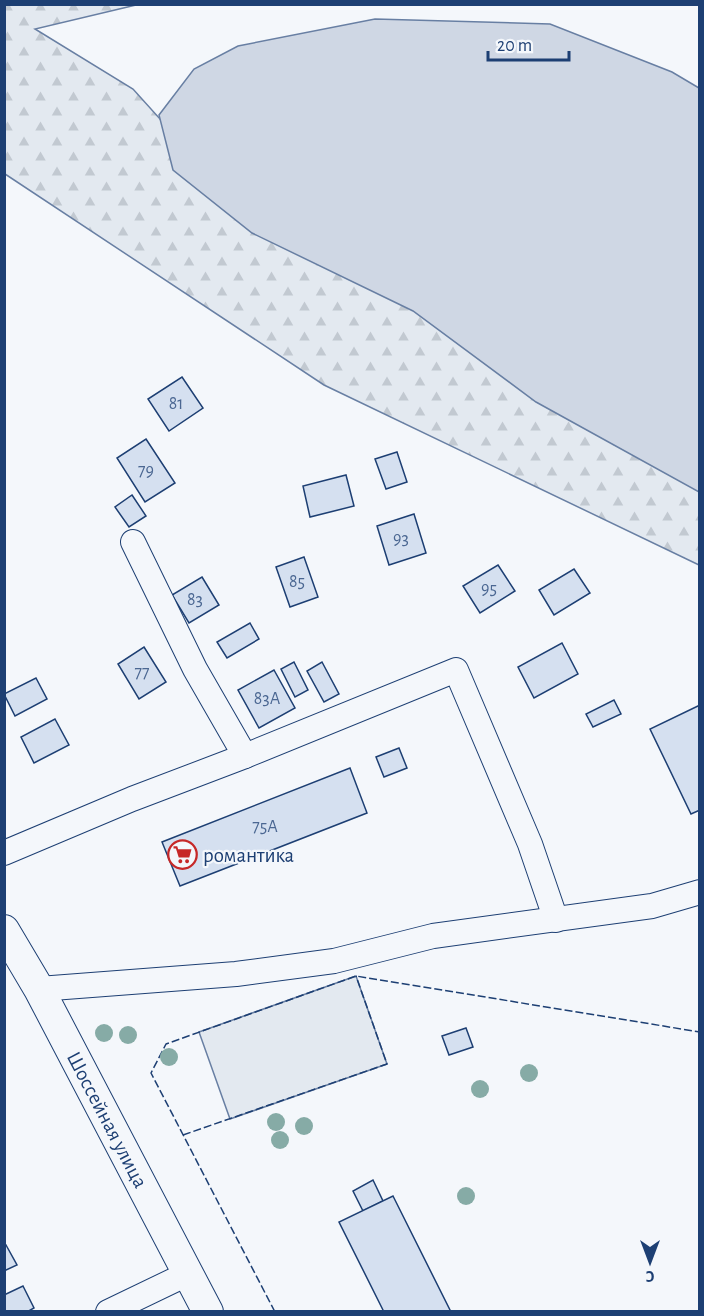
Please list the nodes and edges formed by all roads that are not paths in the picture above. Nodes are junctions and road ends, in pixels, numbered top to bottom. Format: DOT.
graph roads {
  1 [pos="133,542"];
  2 [pos="245,756"];
  3 [pos="4,853"];
  4 [pos="699,892"];
  5 [pos="556,920"];
  6 [pos="4,930"];
  7 [pos="39,989"];
  8 [pos="187,1274"];
  9 [pos="108,1311"];
  10 [pos="208,1311"];
  1 -- 2 [label="street"];
  2 -- 3 [label="street"];
  2 -- 5 [label="street"];
  4 -- 5 [label="street"];
  5 -- 7 [label="street"];
  6 -- 7 [label="street, Шоссейная улица"];
  7 -- 8 [label="street, Шоссейная улица"];
  8 -- 9 [label="street"];
  8 -- 10 [label="street, Шоссейная улица"];
}
